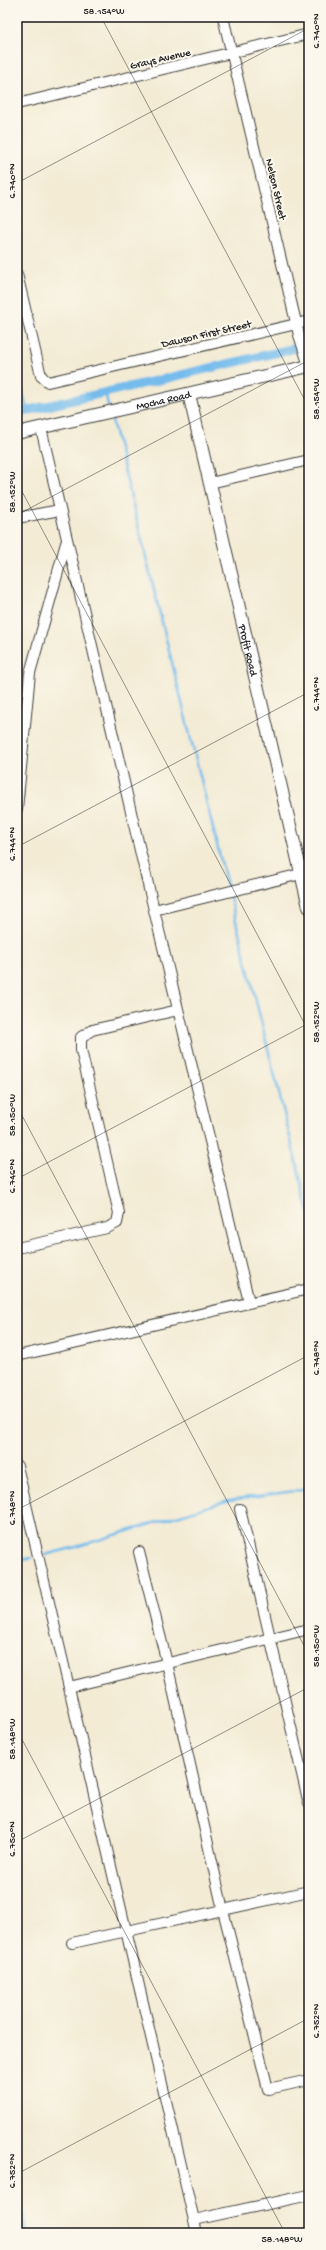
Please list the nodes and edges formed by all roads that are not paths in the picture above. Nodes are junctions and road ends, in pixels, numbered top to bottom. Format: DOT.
graph roads {
  1 [pos="223,17"];
  2 [pos="309,34"];
  3 [pos="232,53"];
  4 [pos="17,104"];
  5 [pos="17,274"];
  6 [pos="309,321"];
  7 [pos="296,324"];
  8 [pos="308,363"];
  9 [pos="189,394"];
  10 [pos="42,428"];
  11 [pos="17,433"];
  12 [pos="309,460"];
  13 [pos="210,483"];
  14 [pos="60,510"];
  15 [pos="17,518"];
  16 [pos="66,540"];
  17 [pos="17,810"];
  18 [pos="305,873"];
  19 [pos="309,907"];
  20 [pos="154,910"];
  21 [pos="178,1010"];
  22 [pos="17,1248"];
  23 [pos="309,1289"];
  24 [pos="249,1302"];
  25 [pos="17,1356"];
  26 [pos="17,1466"];
  27 [pos="19,1483"];
  28 [pos="240,1509"];
  29 [pos="139,1552"];
  30 [pos="309,1629"];
  31 [pos="272,1638"];
  32 [pos="167,1663"];
  33 [pos="69,1687"];
  34 [pos="309,1804"];
  35 [pos="309,1891"];
  36 [pos="223,1910"];
  37 [pos="126,1931"];
  38 [pos="72,1943"];
  39 [pos="309,2080"];
  40 [pos="309,2195"];
  41 [pos="194,2220"];
  42 [pos="197,2233"];
  1 -- 3 [label="street, Nelson Street"];
  2 -- 3 [label="street, Grays Avenue"];
  3 -- 4 [label="street, Grays Avenue"];
  3 -- 7 [label="street, Nelson Street"];
  5 -- 7 [label="street, Dawson First Street"];
  6 -- 7 [label="street, Dawson First Street"];
  7 -- 8 [label="street, Nelson Street"];
  8 -- 9 [label="street, Mocha Road"];
  9 -- 10 [label="street, Mocha Road"];
  9 -- 13 [label="street, Profit Road"];
  10 -- 11 [label="street, Mocha Road"];
  10 -- 14 [label="street"];
  12 -- 13 [label="street"];
  13 -- 18 [label="street, Profit Road"];
  14 -- 15 [label="street"];
  14 -- 16 [label="street"];
  16 -- 17 [label="street"];
  16 -- 20 [label="street"];
  18 -- 19 [label="street, Profit Road"];
  18 -- 20 [label="street"];
  20 -- 21 [label="street"];
  21 -- 22 [label="street"];
  21 -- 24 [label="street"];
  23 -- 24 [label="street"];
  24 -- 25 [label="street"];
  26 -- 27 [label="street"];
  27 -- 33 [label="street"];
  28 -- 31 [label="street"];
  29 -- 32 [label="street"];
  30 -- 31 [label="street"];
  31 -- 32 [label="street"];
  31 -- 34 [label="street"];
  32 -- 33 [label="street"];
  32 -- 36 [label="street"];
  33 -- 37 [label="street"];
  35 -- 36 [label="street"];
  36 -- 37 [label="street"];
  36 -- 39 [label="street"];
  37 -- 38 [label="street"];
  37 -- 41 [label="street"];
  40 -- 41 [label="street"];
  41 -- 42 [label="street"];
}
